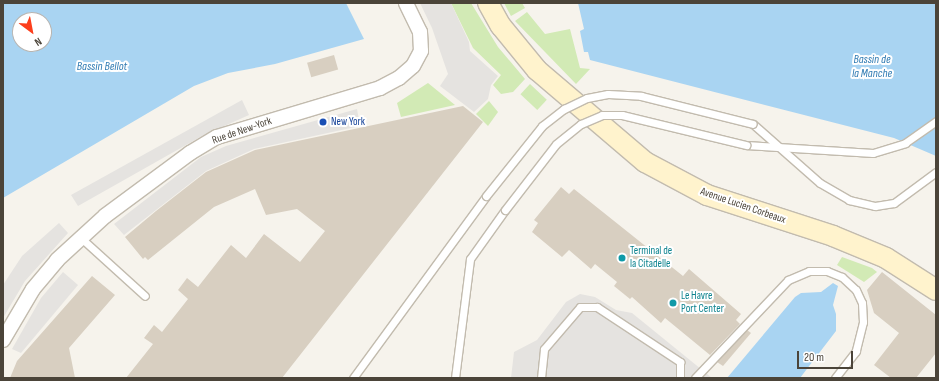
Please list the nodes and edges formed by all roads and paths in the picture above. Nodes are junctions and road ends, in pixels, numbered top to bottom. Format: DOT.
graph roads {
  1 [pos="406,3"];
  2 [pos="488,3"];
  3 [pos="936,121"];
  4 [pos="777,148"];
  5 [pos="936,172"];
  6 [pos="81,238"];
  7 [pos="936,290"];
  8 [pos="145,296"];
  9 [pos="3,340"];
  10 [pos="353,378"];
  11 [pos="455,378"];
  12 [pos="541,378"];
  13 [pos="680,378"];
  14 [pos="695,378"];
  15 [pos="835,378"];
  1 -- 6 [label="street, Rue de New-York"];
  2 -- 7 [label="main road, Avenue Lucien Corbeaux"];
  3 -- 4 [label="lane"];
  4 -- 5 [label="lane"];
  4 -- 10 [label="lane, bridge"];
  4 -- 11 [label="lane, bridge"];
  6 -- 8 [label="lane"];
  6 -- 9 [label="street, Rue de New-York"];
  12 -- 13 [label="lane"];
  14 -- 15 [label="lane"];
}
